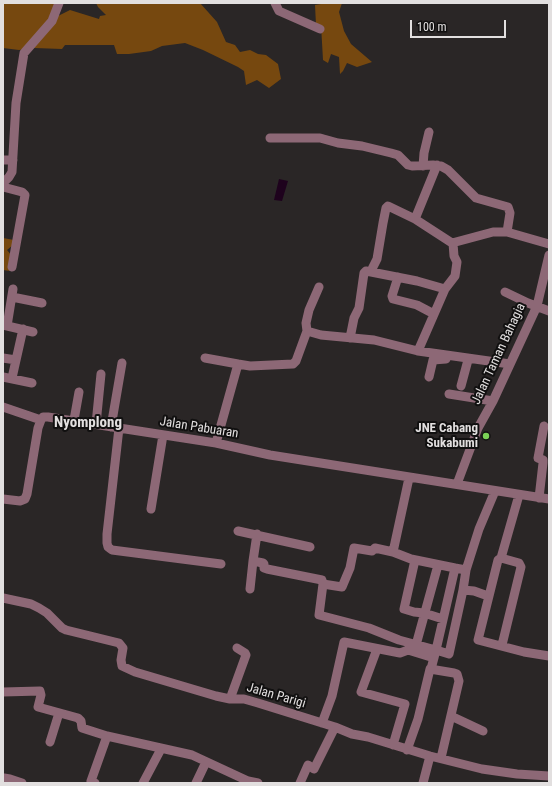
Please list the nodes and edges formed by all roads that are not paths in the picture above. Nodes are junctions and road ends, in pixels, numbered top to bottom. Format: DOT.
graph roads {
  1 [pos="275,3"];
  2 [pos="57,7"];
  3 [pos="320,29"];
  4 [pos="429,132"];
  5 [pos="270,138"];
  6 [pos="3,160"];
  7 [pos="13,160"];
  8 [pos="436,165"];
  9 [pos="423,166"];
  10 [pos="3,182"];
  11 [pos="3,187"];
  12 [pos="415,219"];
  13 [pos="507,232"];
  14 [pos="454,243"];
  15 [pos="549,244"];
  16 [pos="549,255"];
  17 [pos="12,267"];
  18 [pos="371,271"];
  19 [pos="398,277"];
  20 [pos="319,287"];
  21 [pos="445,290"];
  22 [pos="505,292"];
  23 [pos="42,302"];
  24 [pos="536,306"];
  25 [pos="549,311"];
  26 [pos="434,314"];
  27 [pos="5,326"];
  28 [pos="23,329"];
  29 [pos="307,331"];
  30 [pos="33,332"];
  31 [pos="350,338"];
  32 [pos="418,351"];
  33 [pos="3,358"];
  34 [pos="205,358"];
  35 [pos="16,360"];
  36 [pos="468,360"];
  37 [pos="122,363"];
  38 [pos="238,364"];
  39 [pos="510,365"];
  40 [pos="101,374"];
  41 [pos="7,377"];
  42 [pos="429,377"];
  43 [pos="32,383"];
  44 [pos="461,386"];
  45 [pos="79,392"];
  46 [pos="449,394"];
  47 [pos="493,401"];
  48 [pos="3,407"];
  49 [pos="41,420"];
  50 [pos="74,420"];
  51 [pos="96,424"];
  52 [pos="544,426"];
  53 [pos="115,427"];
  54 [pos="163,435"];
  55 [pos="216,443"];
  56 [pos="408,478"];
  57 [pos="456,484"];
  58 [pos="495,491"];
  59 [pos="519,495"];
  60 [pos="539,498"];
  61 [pos="3,499"];
  62 [pos="549,499"];
  63 [pos="151,509"];
  64 [pos="238,531"];
  65 [pos="257,534"];
  66 [pos="310,546"];
  67 [pos="393,552"];
  68 [pos="501,558"];
  69 [pos="415,560"];
  70 [pos="253,561"];
  71 [pos="221,564"];
  72 [pos="438,565"];
  73 [pos="455,568"];
  74 [pos="466,570"];
  75 [pos="323,584"];
  76 [pos="250,589"];
  77 [pos="463,590"];
  78 [pos="488,596"];
  79 [pos="3,598"];
  80 [pos="424,614"];
  81 [pos="443,619"];
  82 [pos="416,645"];
  83 [pos="502,645"];
  84 [pos="236,648"];
  85 [pos="377,649"];
  86 [pos="435,654"];
  87 [pos="549,656"];
  88 [pos="431,669"];
  89 [pos="3,692"];
  90 [pos="230,699"];
  91 [pos="59,713"];
  92 [pos="451,716"];
  93 [pos="322,723"];
  94 [pos="335,727"];
  95 [pos="483,731"];
  96 [pos="107,736"];
  97 [pos="50,742"];
  98 [pos="393,745"];
  99 [pos="161,749"];
  100 [pos="407,750"];
  101 [pos="430,756"];
  102 [pos="441,758"];
  103 [pos="206,762"];
  104 [pos="549,776"];
  105 [pos="3,779"];
  106 [pos="240,780"];
  107 [pos="22,783"];
  108 [pos="95,783"];
  109 [pos="144,783"];
  110 [pos="196,783"];
  111 [pos="258,783"];
  112 [pos="300,783"];
  113 [pos="423,783"];
  1 -- 3 [label="street"];
  2 -- 7 [label="street"];
  4 -- 9 [label="street"];
  5 -- 9 [label="street"];
  6 -- 7 [label="street"];
  7 -- 10 [label="street"];
  8 -- 9 [label="street"];
  8 -- 12 [label="street"];
  8 -- 13 [label="street"];
  11 -- 17 [label="street"];
  12 -- 14 [label="street"];
  12 -- 18 [label="street"];
  13 -- 14 [label="street"];
  13 -- 15 [label="street"];
  14 -- 21 [label="street"];
  16 -- 24 [label="street, Jalan Taman Bahagia"];
  18 -- 19 [label="street"];
  18 -- 31 [label="street"];
  19 -- 21 [label="street"];
  19 -- 26 [label="street"];
  20 -- 29 [label="street"];
  21 -- 26 [label="street"];
  22 -- 24 [label="street"];
  23 -- 27 [label="street"];
  24 -- 25 [label="street"];
  24 -- 39 [label="street, Jalan Taman Bahagia"];
  26 -- 32 [label="street"];
  27 -- 28 [label="street"];
  28 -- 30 [label="street"];
  28 -- 35 [label="street"];
  29 -- 31 [label="street"];
  29 -- 38 [label="street"];
  31 -- 32 [label="street"];
  32 -- 39 [label="street"];
  33 -- 35 [label="street"];
  34 -- 38 [label="street"];
  35 -- 41 [label="street"];
  36 -- 39 [label="street"];
  36 -- 42 [label="street"];
  36 -- 44 [label="street"];
  37 -- 53 [label="street"];
  38 -- 55 [label="street"];
  39 -- 47 [label="street, Jalan Taman Bahagia"];
  40 -- 51 [label="street"];
  41 -- 43 [label="street"];
  45 -- 50 [label="street"];
  46 -- 47 [label="street"];
  47 -- 57 [label="street, Jalan Taman Bahagia"];
  48 -- 49 [label="street"];
  49 -- 50 [label="street, Jalan Pabuaran"];
  49 -- 61 [label="street"];
  50 -- 51 [label="street, Jalan Pabuaran"];
  51 -- 53 [label="street, Jalan Pabuaran"];
  52 -- 60 [label="street"];
  53 -- 54 [label="street, Jalan Pabuaran"];
  53 -- 71 [label="street"];
  54 -- 55 [label="street, Jalan Pabuaran"];
  54 -- 63 [label="street"];
  55 -- 56 [label="street, Jalan Pabuaran"];
  56 -- 57 [label="street, Jalan Pabuaran"];
  56 -- 67 [label="street"];
  57 -- 58 [label="street, Jalan Pabuaran"];
  58 -- 59 [label="street, Jalan Pabuaran"];
  58 -- 74 [label="street"];
  59 -- 60 [label="street, Jalan Pabuaran"];
  59 -- 68 [label="street"];
  60 -- 62 [label="street, Jalan Pabuaran"];
  64 -- 65 [label="street"];
  65 -- 66 [label="street"];
  65 -- 70 [label="street"];
  67 -- 69 [label="street"];
  67 -- 75 [label="street"];
  68 -- 78 [label="street"];
  68 -- 83 [label="street"];
  69 -- 72 [label="street"];
  69 -- 80 [label="street"];
  70 -- 75 [label="street"];
  70 -- 76 [label="street"];
  72 -- 73 [label="street"];
  72 -- 80 [label="street"];
  73 -- 74 [label="street"];
  73 -- 81 [label="street"];
  74 -- 77 [label="street"];
  75 -- 82 [label="street"];
  77 -- 78 [label="street"];
  77 -- 86 [label="street"];
  78 -- 83 [label="street"];
  79 -- 90 [label="street, Jalan Parigi"];
  80 -- 81 [label="street"];
  80 -- 82 [label="street"];
  81 -- 86 [label="street"];
  82 -- 86 [label="street"];
  83 -- 87 [label="street"];
  84 -- 90 [label="street"];
  85 -- 86 [label="street"];
  85 -- 93 [label="street"];
  85 -- 98 [label="street"];
  86 -- 88 [label="street"];
  88 -- 92 [label="street"];
  88 -- 100 [label="street"];
  89 -- 91 [label="street"];
  90 -- 93 [label="street, Jalan Parigi"];
  91 -- 96 [label="street"];
  91 -- 97 [label="street"];
  92 -- 95 [label="street"];
  92 -- 102 [label="street"];
  93 -- 94 [label="street, Jalan Parigi"];
  94 -- 98 [label="street, Jalan Parigi"];
  94 -- 112 [label="street"];
  96 -- 99 [label="street"];
  96 -- 108 [label="street"];
  98 -- 100 [label="street, Jalan Parigi"];
  99 -- 103 [label="street"];
  99 -- 109 [label="street"];
  100 -- 101 [label="street, Jalan Parigi"];
  101 -- 102 [label="street, Jalan Parigi"];
  101 -- 113 [label="street"];
  102 -- 104 [label="street, Jalan Parigi"];
  103 -- 106 [label="street"];
  103 -- 110 [label="street"];
  105 -- 107 [label="street"];
  106 -- 111 [label="street"];
}
